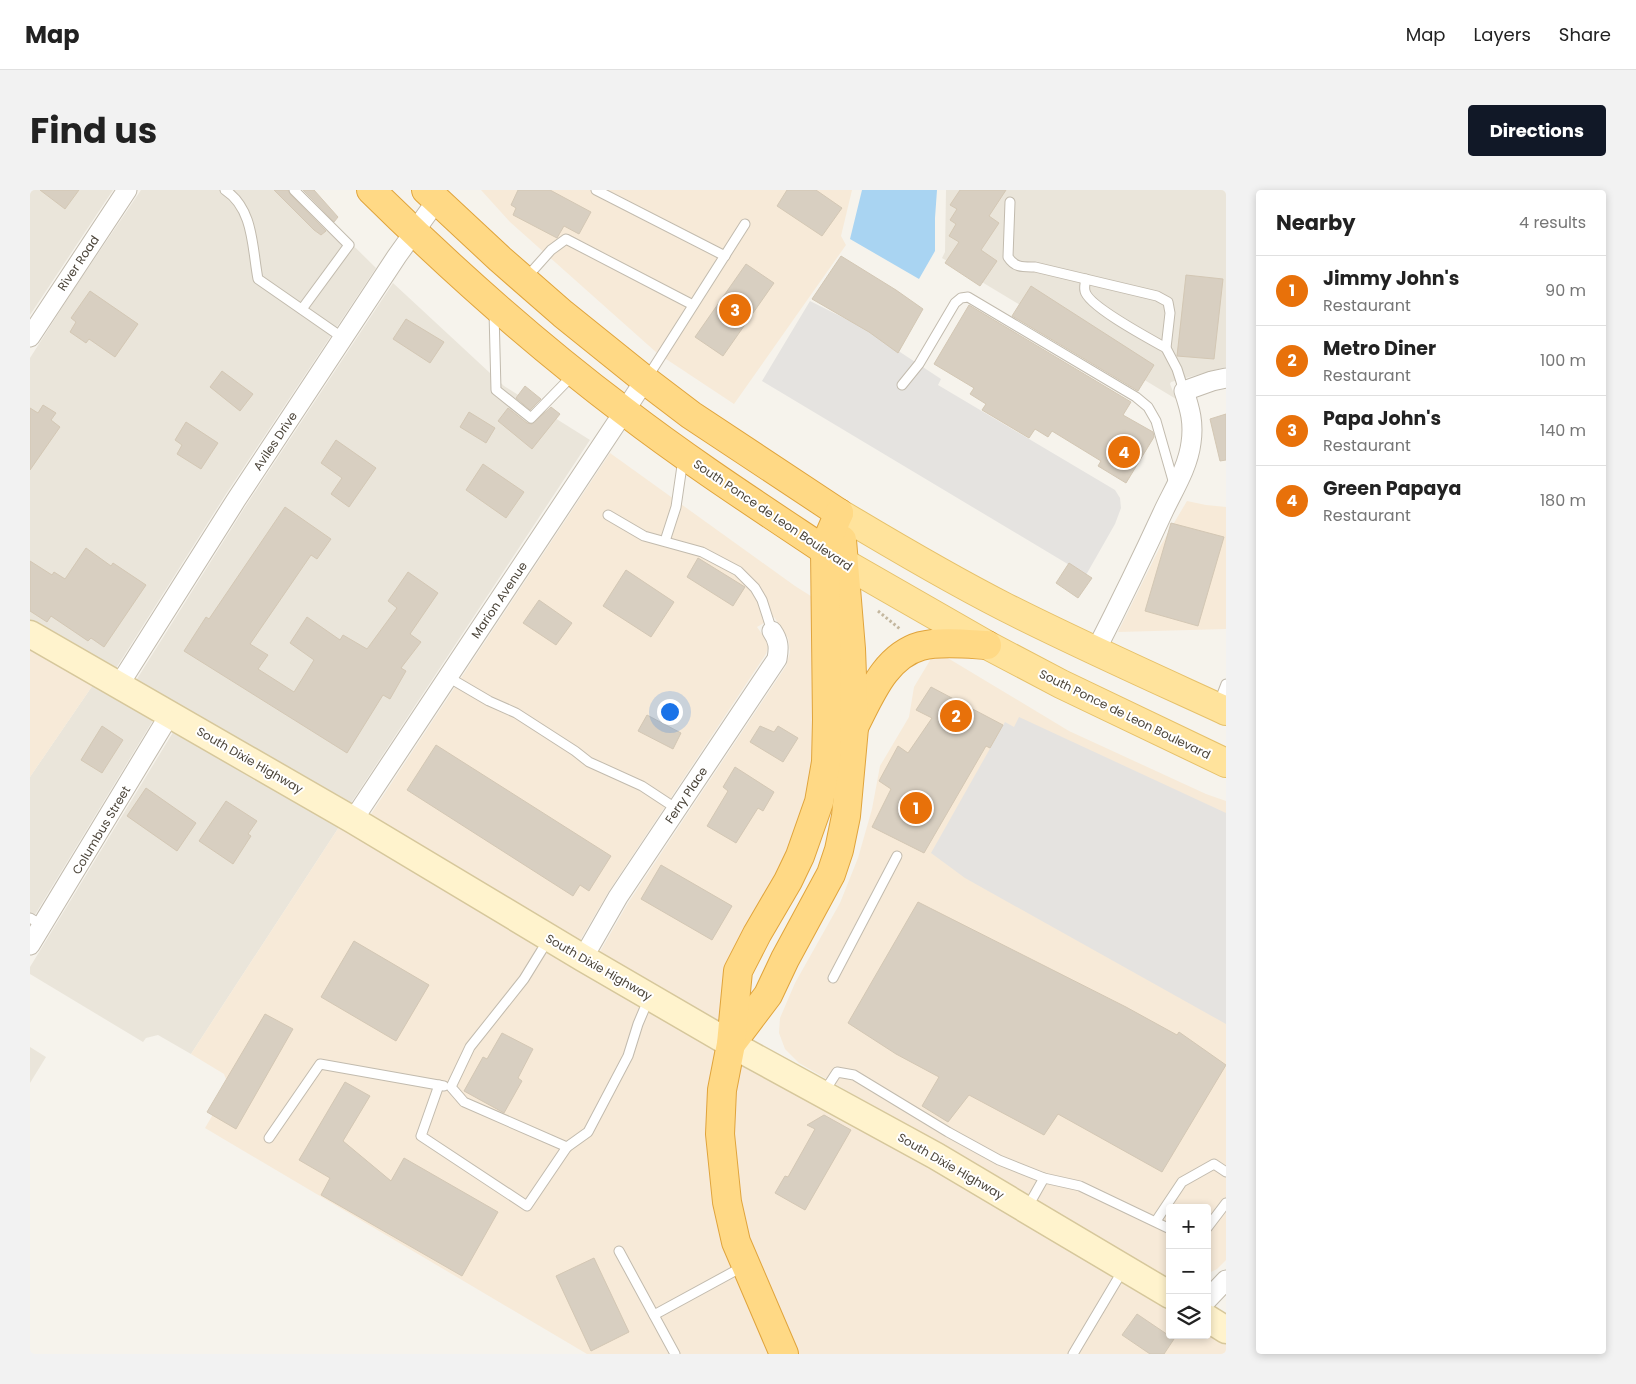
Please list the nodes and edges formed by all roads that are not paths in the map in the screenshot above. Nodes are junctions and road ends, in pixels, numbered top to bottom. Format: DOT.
graph roads {
  1 [pos="127,190"];
  2 [pos="225,190"];
  3 [pos="294,190"];
  4 [pos="371,190"];
  5 [pos="596,190"];
  6 [pos="432,194"];
  7 [pos="1010,202"];
  8 [pos="745,224"];
  9 [pos="414,232"];
  10 [pos="725,256"];
  11 [pos="1086,279"];
  12 [pos="524,280"];
  13 [pos="494,305"];
  14 [pos="694,305"];
  15 [pos="302,309"];
  16 [pos="30,337"];
  17 [pos="343,338"];
  18 [pos="1166,348"];
  19 [pos="575,373"];
  20 [pos="1226,378"];
  21 [pos="645,380"];
  22 [pos="902,385"];
  23 [pos="1184,390"];
  24 [pos="624,411"];
  25 [pos="683,454"];
  26 [pos="1175,487"];
  27 [pos="839,513"];
  28 [pos="608,515"];
  29 [pos="665,541"];
  30 [pos="834,557"];
  31 [pos="772,631"];
  32 [pos="30,634"];
  33 [pos="987,645"];
  34 [pos="1095,652"];
  35 [pos="448,677"];
  36 [pos="120,684"];
  37 [pos="1223,701"];
  38 [pos="170,714"];
  39 [pos="854,728"];
  40 [pos="1226,763"];
  41 [pos="677,809"];
  42 [pos="353,820"];
  43 [pos="896,856"];
  44 [pos="36,922"];
  45 [pos="549,938"];
  46 [pos="30,945"];
  47 [pos="583,958"];
  48 [pos="833,978"];
  49 [pos="650,997"];
  50 [pos="731,1044"];
  51 [pos="439,1085"];
  52 [pos="451,1087"];
  53 [pos="823,1094"];
  54 [pos="269,1138"];
  55 [pos="567,1147"];
  56 [pos="1226,1172"];
  57 [pos="1044,1178"];
  58 [pos="1226,1203"];
  59 [pos="1027,1209"];
  60 [pos="1156,1221"];
  61 [pos="1211,1223"];
  62 [pos="1166,1226"];
  63 [pos="619,1251"];
  64 [pos="745,1265"];
  65 [pos="1124,1267"];
  66 [pos="1226,1280"];
  67 [pos="1168,1294"];
  68 [pos="1211,1296"];
  69 [pos="654,1315"];
  70 [pos="1211,1321"];
  71 [pos="1226,1330"];
  72 [pos="676,1354"];
  73 [pos="784,1354"];
  74 [pos="1073,1354"];
  1 -- 16 [label="street, River Road"];
  2 -- 15 [label="lane"];
  3 -- 15 [label="lane"];
  4 -- 9 [label="highway, South Ponce de Leon Boulevard"];
  5 -- 10 [label="lane"];
  6 -- 9 [label="street, Aviles Drive"];
  6 -- 12 [label="highway"];
  7 -- 11 [label="lane"];
  8 -- 10 [label="lane"];
  9 -- 13 [label="highway, South Ponce de Leon Boulevard"];
  9 -- 17 [label="street, Aviles Drive"];
  10 -- 14 [label="lane"];
  11 -- 18 [label="lane"];
  11 -- 18 [label="lane"];
  12 -- 14 [label="lane"];
  12 -- 21 [label="highway"];
  13 -- 19 [label="highway, South Ponce de Leon Boulevard"];
  13 -- 19 [label="lane"];
  14 -- 21 [label="lane"];
  15 -- 17 [label="lane"];
  17 -- 36 [label="street, Aviles Drive"];
  18 -- 23 [label="lane"];
  19 -- 24 [label="highway, South Ponce de Leon Boulevard"];
  20 -- 23 [label="street"];
  21 -- 24 [label="street, Marion Avenue"];
  21 -- 27 [label="highway"];
  22 -- 26 [label="lane"];
  23 -- 26 [label="street"];
  24 -- 25 [label="highway, South Ponce de Leon Boulevard"];
  24 -- 35 [label="street, Marion Avenue"];
  25 -- 29 [label="lane"];
  25 -- 30 [label="highway, South Ponce de Leon Boulevard"];
  26 -- 34 [label="street"];
  27 -- 30 [label="highway"];
  27 -- 34 [label="main road"];
  28 -- 29 [label="lane"];
  29 -- 31 [label="lane"];
  30 -- 33 [label="main road, South Ponce de Leon Boulevard"];
  30 -- 39 [label="highway"];
  30 -- 50 [label="highway"];
  31 -- 41 [label="street, Ferry Place"];
  32 -- 36 [label="main road, South Dixie Highway"];
  33 -- 39 [label="highway"];
  33 -- 40 [label="main road, South Ponce de Leon Boulevard"];
  34 -- 37 [label="main road"];
  35 -- 41 [label="lane"];
  35 -- 42 [label="street, Marion Avenue"];
  36 -- 38 [label="main road, South Dixie Highway"];
  38 -- 42 [label="main road, South Dixie Highway"];
  38 -- 44 [label="street, Columbus Street"];
  39 -- 50 [label="highway"];
  41 -- 47 [label="street, Ferry Place"];
  42 -- 45 [label="main road, South Dixie Highway"];
  43 -- 48 [label="lane"];
  44 -- 46 [label="street, Columbus Street"];
  45 -- 47 [label="main road, South Dixie Highway"];
  45 -- 52 [label="lane"];
  47 -- 49 [label="main road, South Dixie Highway"];
  49 -- 50 [label="main road, South Dixie Highway"];
  49 -- 55 [label="lane"];
  50 -- 53 [label="main road, South Dixie Highway"];
  50 -- 64 [label="highway"];
  51 -- 52 [label="lane"];
  51 -- 54 [label="lane"];
  51 -- 55 [label="lane"];
  52 -- 55 [label="lane"];
  53 -- 57 [label="lane"];
  53 -- 59 [label="main road, South Dixie Highway"];
  56 -- 60 [label="lane"];
  57 -- 59 [label="lane"];
  57 -- 60 [label="lane"];
  58 -- 61 [label="lane"];
  59 -- 65 [label="main road, South Dixie Highway"];
  60 -- 62 [label="lane"];
  63 -- 69 [label="lane"];
  64 -- 69 [label="lane"];
  64 -- 73 [label="highway"];
  65 -- 67 [label="main road, South Dixie Highway"];
  65 -- 74 [label="lane"];
  66 -- 68 [label="street"];
  69 -- 72 [label="lane"];
  70 -- 71 [label="main road"];
}
